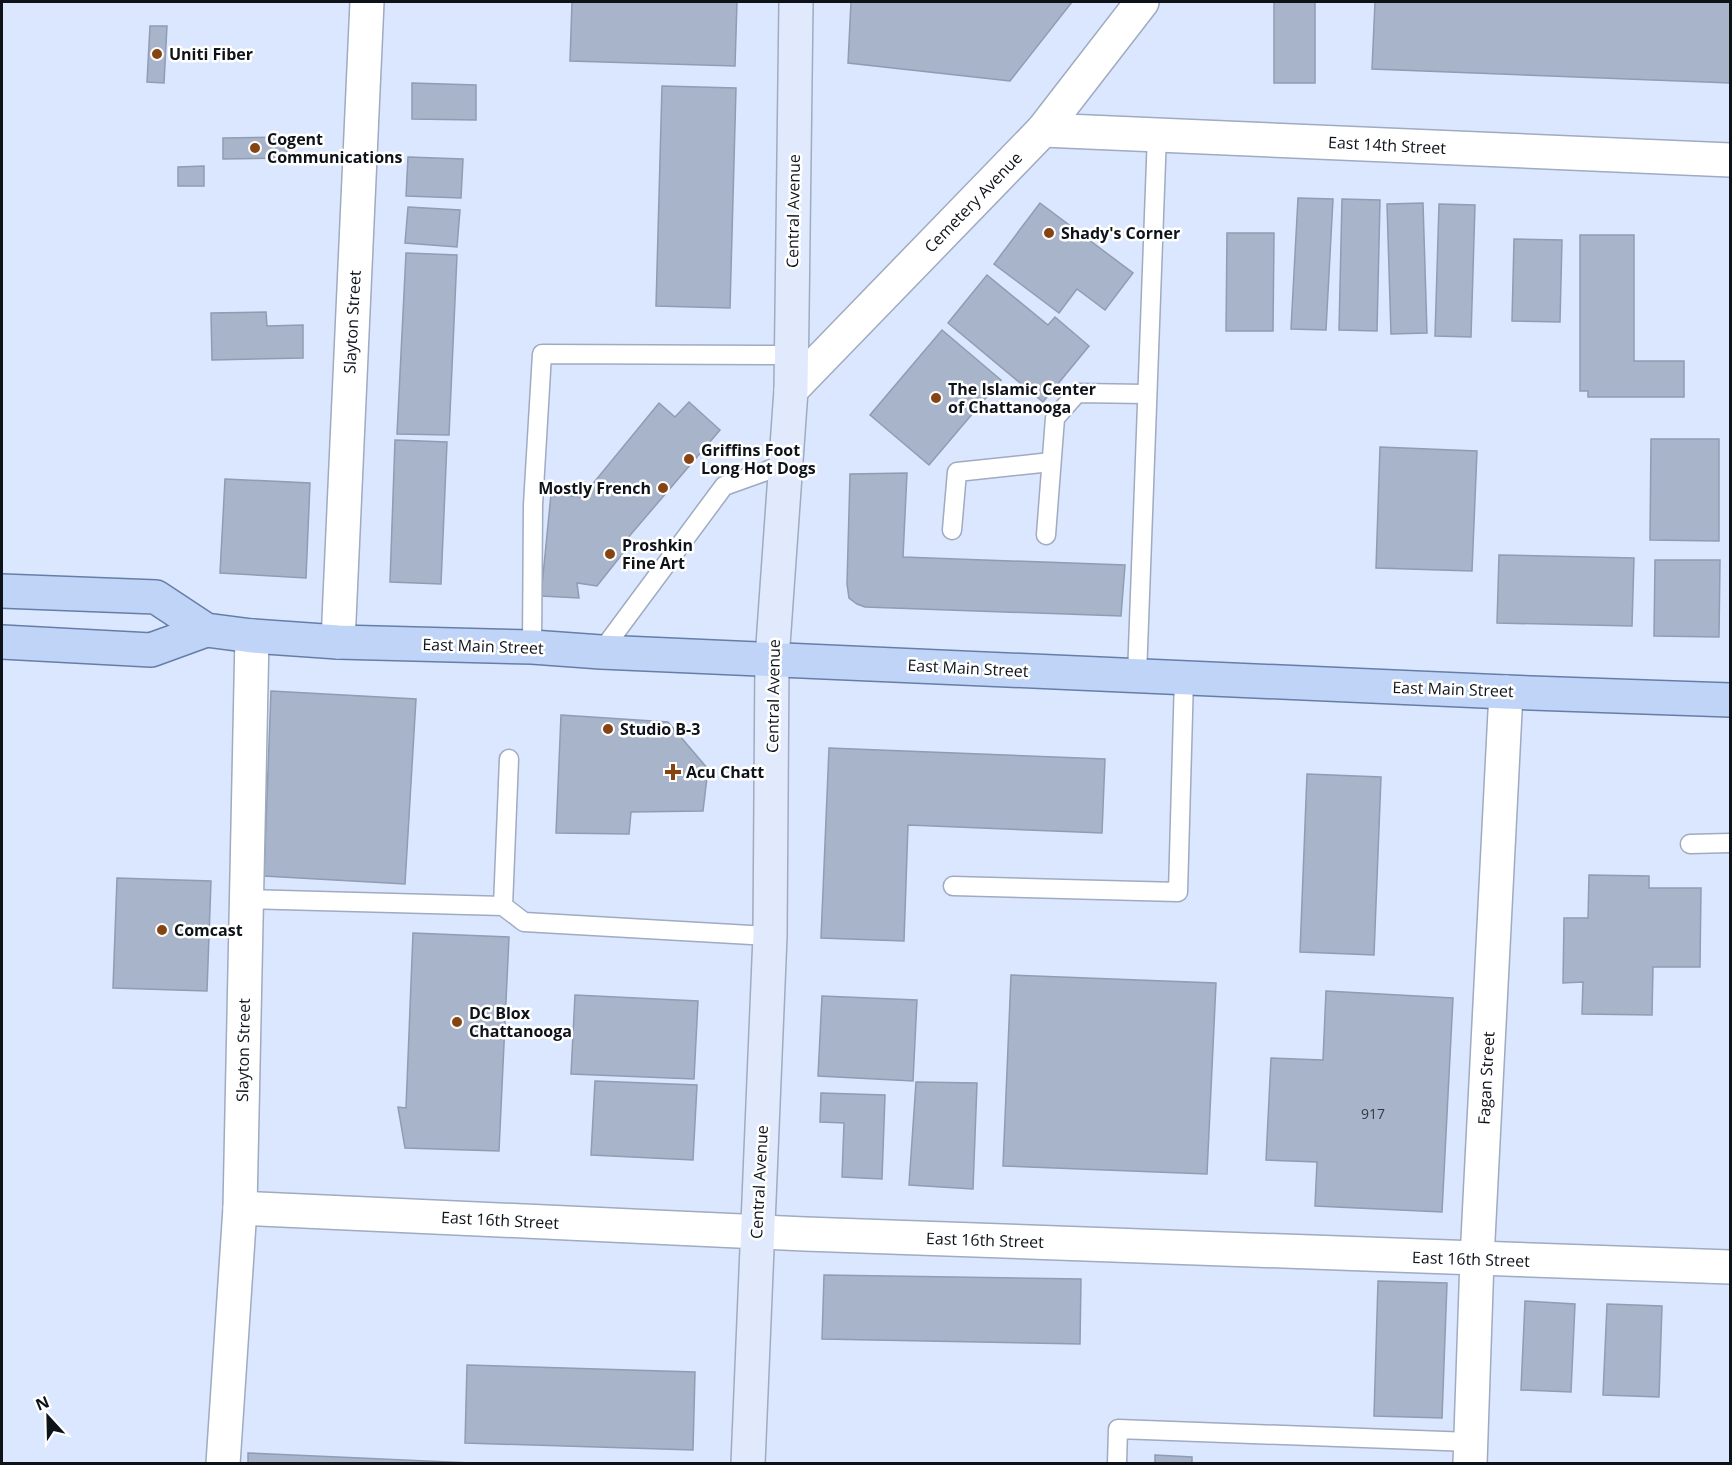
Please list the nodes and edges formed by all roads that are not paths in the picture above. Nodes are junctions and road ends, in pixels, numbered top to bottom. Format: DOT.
graph roads {
  1 [pos="367,2"];
  2 [pos="796,2"];
  3 [pos="1142,2"];
  4 [pos="1043,130"];
  5 [pos="1157,134"];
  6 [pos="1731,160"];
  7 [pos="791,355"];
  8 [pos="791,390"];
  9 [pos="1147,394"];
  10 [pos="1051,462"];
  11 [pos="786,464"];
  12 [pos="952,530"];
  13 [pos="1046,535"];
  14 [pos="2,591"];
  15 [pos="206,630"];
  16 [pos="252,636"];
  17 [pos="2,642"];
  18 [pos="338,642"];
  19 [pos="532,647"];
  20 [pos="601,652"];
  21 [pos="772,659"];
  22 [pos="1137,676"];
  23 [pos="1184,678"];
  24 [pos="1506,692"];
  25 [pos="1731,700"];
  26 [pos="509,759"];
  27 [pos="1731,843"];
  28 [pos="1690,844"];
  29 [pos="953,886"];
  30 [pos="246,899"];
  31 [pos="503,906"];
  32 [pos="770,936"];
  33 [pos="240,1208"];
  34 [pos="756,1231"];
  35 [pos="1477,1259"];
  36 [pos="1731,1267"];
  37 [pos="1470,1453"];
  38 [pos="223,1464"];
  39 [pos="748,1464"];
  40 [pos="1117,1464"];
  1 -- 18 [label="street, Slayton Street"];
  2 -- 7 [label="main road, Central Avenue"];
  3 -- 4 [label="street, Cemetery Avenue"];
  4 -- 5 [label="street, East 14th Street"];
  4 -- 8 [label="street, Cemetery Avenue"];
  5 -- 6 [label="street, East 14th Street"];
  5 -- 9 [label="lane"];
  7 -- 8 [label="main road, Central Avenue"];
  7 -- 19 [label="lane"];
  8 -- 11 [label="main road, Central Avenue"];
  9 -- 10 [label="lane"];
  9 -- 22 [label="lane"];
  10 -- 12 [label="lane"];
  10 -- 13 [label="lane"];
  11 -- 20 [label="lane"];
  11 -- 21 [label="main road, Central Avenue"];
  14 -- 15 [label="main road, East Main Street"];
  15 -- 16 [label="main road, East Main Street"];
  15 -- 17 [label="main road, East Main Street"];
  16 -- 18 [label="main road, East Main Street"];
  16 -- 30 [label="street, Slayton Street"];
  18 -- 19 [label="main road, East Main Street"];
  19 -- 20 [label="main road, East Main Street"];
  20 -- 21 [label="main road, East Main Street"];
  21 -- 22 [label="main road, East Main Street"];
  21 -- 32 [label="main road, Central Avenue"];
  22 -- 23 [label="main road, East Main Street"];
  23 -- 24 [label="main road, East Main Street"];
  23 -- 29 [label="lane"];
  24 -- 25 [label="main road, East Main Street"];
  24 -- 35 [label="street, Fagan Street"];
  26 -- 31 [label="lane"];
  27 -- 28 [label="lane"];
  30 -- 31 [label="lane"];
  30 -- 33 [label="street, Slayton Street"];
  31 -- 32 [label="lane"];
  32 -- 34 [label="main road, Central Avenue"];
  33 -- 34 [label="street, East 16th Street"];
  33 -- 38 [label="street, Slayton Street"];
  34 -- 35 [label="street, East 16th Street"];
  34 -- 39 [label="main road, Central Avenue"];
  35 -- 36 [label="street, East 16th Street"];
  35 -- 37 [label="street, Fagan Street"];
  37 -- 40 [label="lane"];
}
